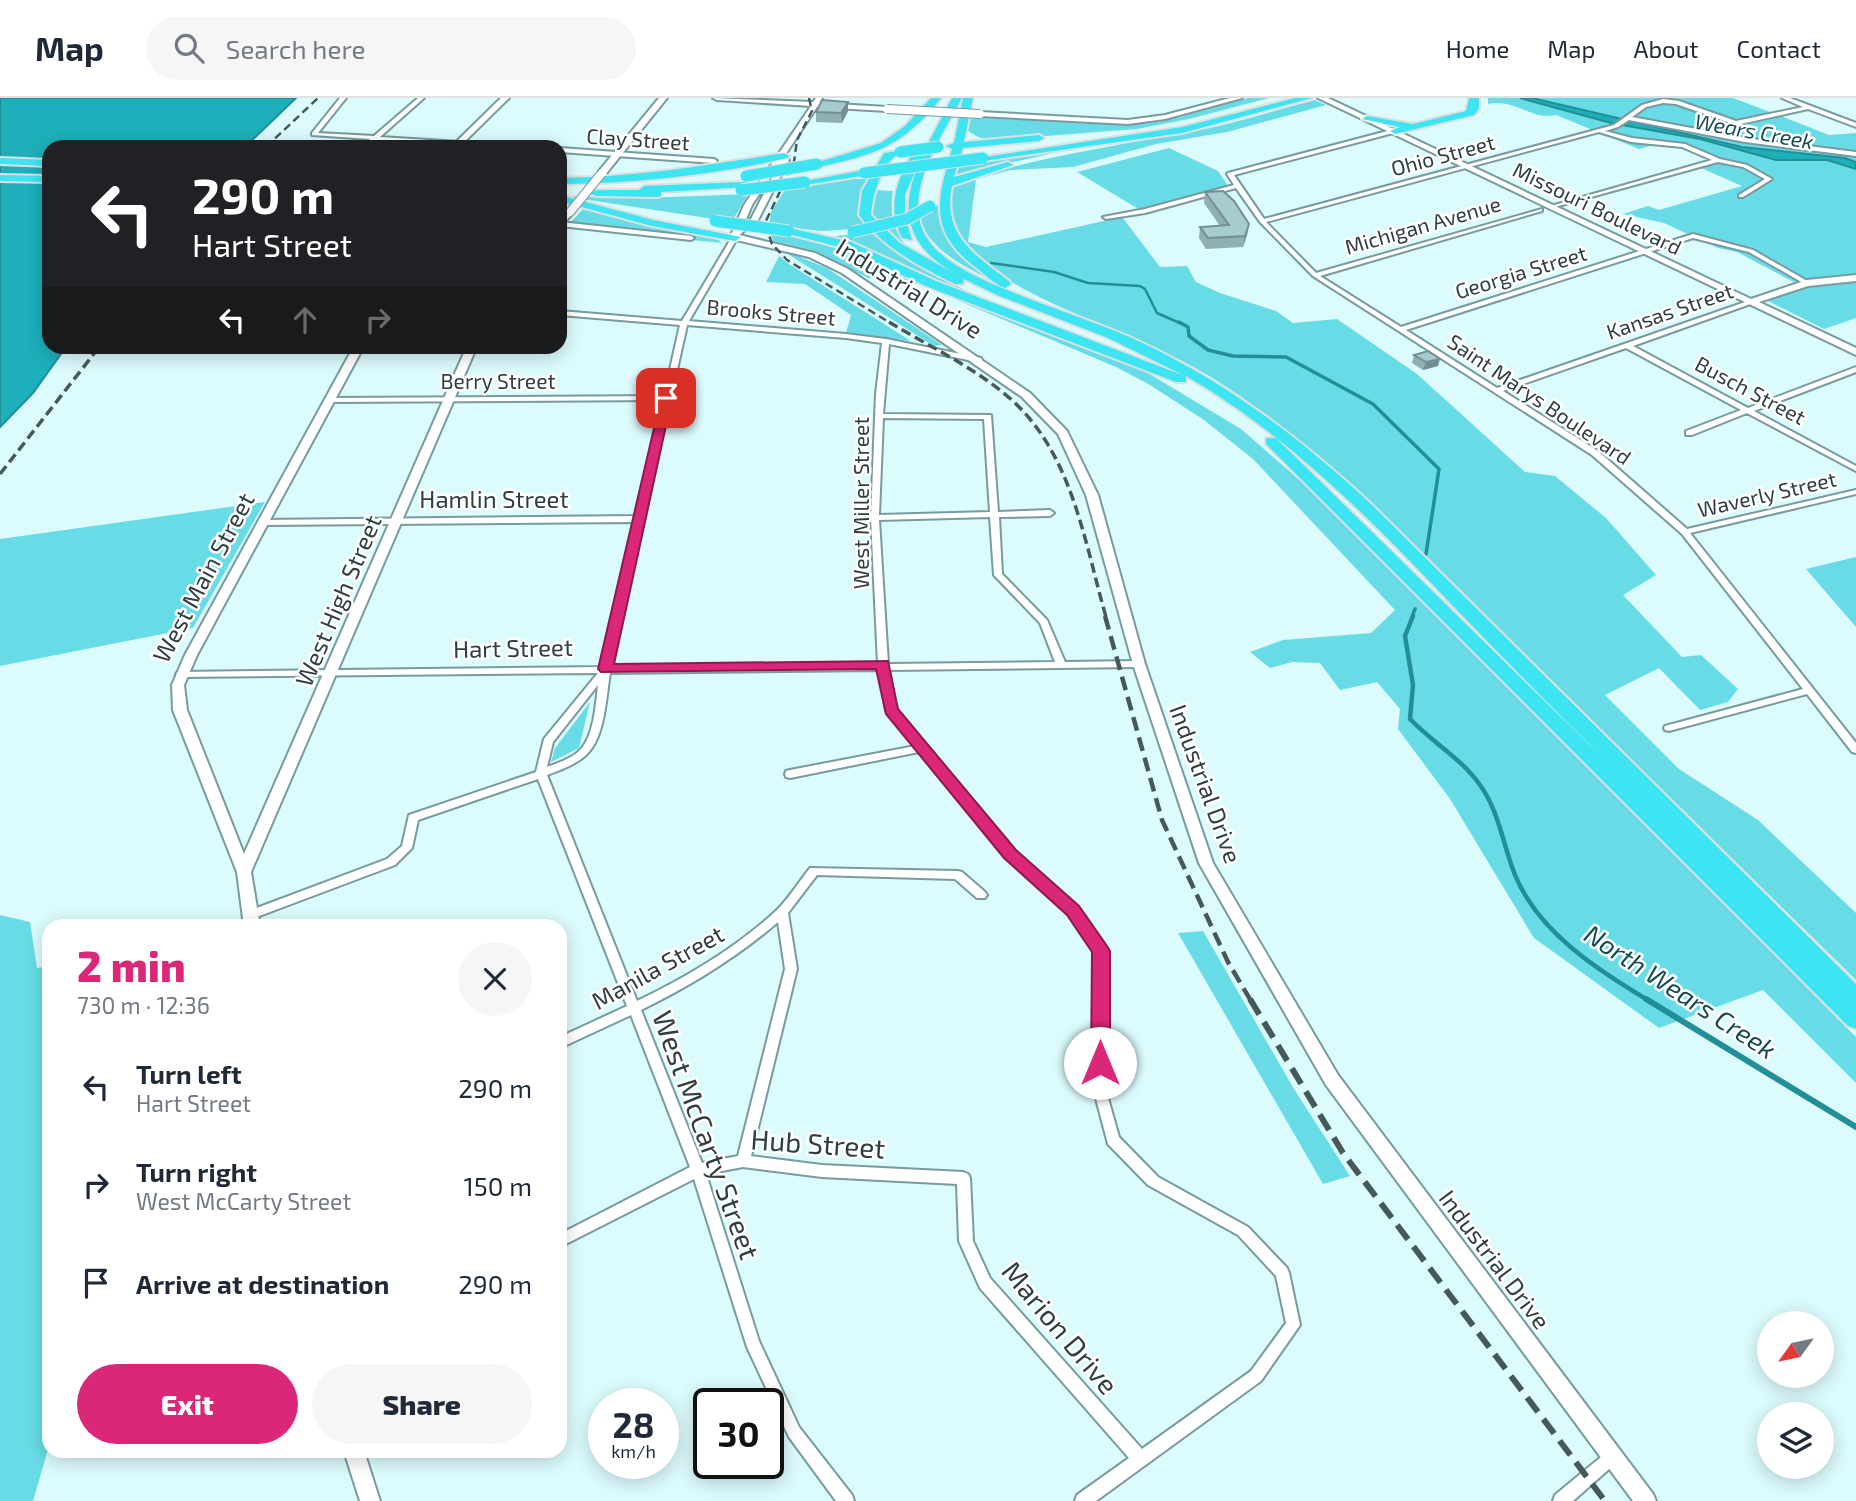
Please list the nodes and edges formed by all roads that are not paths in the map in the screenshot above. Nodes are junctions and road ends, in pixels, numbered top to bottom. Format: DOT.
graph roads {
  1 [pos="343,98"];
  2 [pos="421,98"];
  3 [pos="505,98"];
  4 [pos="663,98"];
  5 [pos="717,98"];
  6 [pos="936,98"];
  7 [pos="943,98"];
  8 [pos="957,98"];
  9 [pos="968,98"];
  10 [pos="1238,98"];
  11 [pos="1282,98"];
  12 [pos="1322,98"];
  13 [pos="1474,98"];
  14 [pos="1785,98"];
  15 [pos="1303,99"];
  16 [pos="818,101"];
  17 [pos="1462,103"];
  18 [pos="1809,107"];
  19 [pos="1367,119"];
  20 [pos="1628,119"];
  21 [pos="1422,125"];
  22 [pos="1856,125"];
  23 [pos="1148,130"];
  24 [pos="965,131"];
  25 [pos="1395,131"];
  26 [pos="1601,131"];
  27 [pos="375,138"];
  28 [pos="1126,139"];
  29 [pos="398,140"];
  30 [pos="462,140"];
  31 [pos="994,141"];
  32 [pos="961,144"];
  33 [pos="1420,144"];
  34 [pos="567,150"];
  35 [pos="897,152"];
  36 [pos="617,154"];
  37 [pos="1856,155"];
  38 [pos="784,156"];
  39 [pos="980,156"];
  40 [pos="852,157"];
  41 [pos="1718,160"];
  42 [pos="0,161"];
  43 [pos="714,161"];
  44 [pos="42,163"];
  45 [pos="1468,166"];
  46 [pos="0,178"];
  47 [pos="42,179"];
  48 [pos="567,183"];
  49 [pos="567,183"];
  50 [pos="744,183"];
  51 [pos="1236,186"];
  52 [pos="945,188"];
  53 [pos="1741,196"];
  54 [pos="567,199"];
  55 [pos="567,201"];
  56 [pos="567,201"];
  57 [pos="567,202"];
  58 [pos="1553,207"];
  59 [pos="1540,210"];
  60 [pos="1105,217"];
  61 [pos="1262,221"];
  62 [pos="567,225"];
  63 [pos="809,234"];
  64 [pos="735,237"];
  65 [pos="691,238"];
  66 [pos="1647,252"];
  67 [pos="1315,275"];
  68 [pos="1856,278"];
  69 [pos="956,279"];
  70 [pos="1807,283"];
  71 [pos="1751,302"];
  72 [pos="567,314"];
  73 [pos="1061,314"];
  74 [pos="684,324"];
  75 [pos="1401,329"];
  76 [pos="886,341"];
  77 [pos="1626,345"];
  78 [pos="1856,352"];
  79 [pos="355,354"];
  80 [pos="468,354"];
  81 [pos="978,360"];
  82 [pos="1856,369"];
  83 [pos="1181,379"];
  84 [pos="1498,390"];
  85 [pos="666,398"];
  86 [pos="330,400"];
  87 [pos="448,400"];
  88 [pos="1750,410"];
  89 [pos="880,416"];
  90 [pos="1689,433"];
  91 [pos="1856,469"];
  92 [pos="1856,492"];
  93 [pos="1050,513"];
  94 [pos="994,514"];
  95 [pos="875,518"];
  96 [pos="640,519"];
  97 [pos="397,520"];
  98 [pos="264,522"];
  99 [pos="1685,532"];
  100 [pos="883,664"];
  101 [pos="1061,664"];
  102 [pos="1139,664"];
  103 [pos="606,669"];
  104 [pos="331,673"];
  105 [pos="181,674"];
  106 [pos="1809,691"];
  107 [pos="1669,728"];
  108 [pos="922,748"];
  109 [pos="1856,750"];
  110 [pos="541,773"];
  111 [pos="790,774"];
  112 [pos="244,872"];
  113 [pos="981,895"];
  114 [pos="782,911"];
  115 [pos="251,919"];
  116 [pos="256,919"];
  117 [pos="1856,998"];
  118 [pos="634,1009"];
  119 [pos="1856,1020"];
  120 [pos="567,1040"];
  121 [pos="743,1161"];
  122 [pos="698,1170"];
  123 [pos="963,1178"];
  124 [pos="567,1237"];
  125 [pos="1612,1457"];
  126 [pos="356,1458"];
  127 [pos="1139,1458"];
  128 [pos="370,1501"];
  129 [pos="846,1501"];
  130 [pos="1083,1501"];
  131 [pos="1561,1501"];
  132 [pos="1646,1501"];
  1 -- 27 [label="street"];
  2 -- 27 [label="street"];
  3 -- 30 [label="main road"];
  4 -- 36 [label="main road"];
  5 -- 16 [label="main road"];
  6 -- 40 [label="highway"];
  7 -- 69 [label="highway"];
  8 -- 73 [label="highway"];
  9 -- 24 [label="highway"];
  10 -- 16 [label="main road, bridge"];
  11 -- 23 [label="highway"];
  12 -- 19 [label="main road, Missouri Boulevard"];
  13 -- 21 [label="highway"];
  14 -- 18 [label="street"];
  15 -- 28 [label="highway"];
  16 -- 38 [label="main road"];
  17 -- 21 [label="highway"];
  18 -- 20 [label="street, Ohio Street"];
  18 -- 22 [label="street"];
  19 -- 21 [label="highway"];
  19 -- 25 [label="main road, Missouri Boulevard"];
  20 -- 26 [label="street, Ohio Street"];
  20 -- 37 [label="street"];
  21 -- 25 [label="highway"];
  21 -- 33 [label="highway"];
  23 -- 31 [label="highway"];
  23 -- 39 [label="highway"];
  24 -- 31 [label="highway"];
  24 -- 32 [label="highway"];
  25 -- 33 [label="main road, Missouri Boulevard"];
  25 -- 51 [label="street, Saint Marys Boulevard"];
  26 -- 41 [label="street"];
  26 -- 45 [label="street, Ohio Street"];
  27 -- 29 [label="street"];
  28 -- 39 [label="highway"];
  28 -- 52 [label="highway"];
  31 -- 32 [label="highway"];
  32 -- 35 [label="highway, bridge"];
  32 -- 52 [label="highway"];
  33 -- 45 [label="main road, Missouri Boulevard"];
  34 -- 36 [label="street, Clay Street"];
  35 -- 40 [label="highway"];
  35 -- 69 [label="highway"];
  36 -- 43 [label="street, Clay Street"];
  36 -- 54 [label="main road, bridge"];
  38 -- 48 [label="highway"];
  38 -- 64 [label="main road"];
  39 -- 50 [label="highway, bridge"];
  40 -- 50 [label="highway, bridge"];
  41 -- 53 [label="street"];
  41 -- 58 [label="street"];
  42 -- 44 [label="highway"];
  45 -- 58 [label="main road, Missouri Boulevard"];
  45 -- 61 [label="street, Ohio Street"];
  46 -- 47 [label="highway"];
  49 -- 50 [label="highway"];
  50 -- 55 [label="highway"];
  51 -- 60 [label="street"];
  51 -- 61 [label="street, Saint Marys Boulevard"];
  52 -- 63 [label="highway, bridge"];
  52 -- 73 [label="highway"];
  56 -- 63 [label="highway, bridge"];
  57 -- 64 [label="highway"];
  58 -- 66 [label="main road, Missouri Boulevard"];
  59 -- 67 [label="street, Michigan Avenue"];
  61 -- 67 [label="street, Saint Marys Boulevard"];
  62 -- 65 [label="street"];
  63 -- 83 [label="highway"];
  64 -- 74 [label="street"];
  64 -- 81 [label="main road, Industrial Drive"];
  66 -- 70 [label="street, Georgia Street"];
  66 -- 71 [label="main road, Missouri Boulevard"];
  66 -- 75 [label="street, Georgia Street"];
  67 -- 75 [label="street, Saint Marys Boulevard"];
  68 -- 70 [label="main road, Kansas Street"];
  69 -- 83 [label="highway"];
  70 -- 71 [label="main road, Kansas Street"];
  71 -- 77 [label="street, Kansas Street"];
  71 -- 78 [label="main road, Missouri Boulevard"];
  72 -- 74 [label="street, Brooks Street"];
  73 -- 117 [label="highway"];
  74 -- 76 [label="street, Brooks Street"];
  74 -- 85 [label="street"];
  75 -- 84 [label="street, Saint Marys Boulevard"];
  76 -- 81 [label="street, Brooks Street"];
  76 -- 89 [label="street, West Miller Street"];
  77 -- 84 [label="street, Kansas Street"];
  77 -- 88 [label="street, Busch Street"];
  79 -- 86 [label="main road, West Main Street"];
  80 -- 87 [label="main road, West High Street"];
  81 -- 102 [label="main road, Industrial Drive"];
  82 -- 88 [label="street"];
  83 -- 119 [label="highway"];
  84 -- 99 [label="street, Saint Marys Boulevard"];
  85 -- 87 [label="street, Berry Street"];
  85 -- 96 [label="street"];
  86 -- 87 [label="street, Berry Street"];
  86 -- 98 [label="main road, West Main Street"];
  87 -- 97 [label="main road, West High Street"];
  88 -- 90 [label="street"];
  88 -- 91 [label="street, Busch Street"];
  89 -- 94 [label="street"];
  89 -- 95 [label="street, West Miller Street"];
  92 -- 99 [label="street, Waverly Street"];
  93 -- 94 [label="street"];
  94 -- 95 [label="street"];
  94 -- 101 [label="street"];
  95 -- 100 [label="street, West Miller Street"];
  96 -- 97 [label="street, Hamlin Street"];
  96 -- 103 [label="street"];
  97 -- 98 [label="street, Hamlin Street"];
  97 -- 104 [label="main road, West High Street"];
  98 -- 105 [label="main road, West Main Street"];
  99 -- 106 [label="street, Saint Marys Boulevard"];
  100 -- 101 [label="street, Hart Street"];
  100 -- 103 [label="street, Hart Street"];
  100 -- 108 [label="street, West Miller Street"];
  101 -- 102 [label="street, Hart Street"];
  102 -- 125 [label="main road, Industrial Drive"];
  103 -- 104 [label="street, Hart Street"];
  103 -- 110 [label="street"];
  103 -- 110 [label="street"];
  104 -- 105 [label="street, Hart Street"];
  104 -- 112 [label="main road, West High Street"];
  105 -- 112 [label="main road, West Main Street"];
  106 -- 107 [label="street"];
  106 -- 109 [label="street, Saint Marys Boulevard"];
  108 -- 111 [label="street"];
  108 -- 127 [label="street, West Miller Street"];
  110 -- 116 [label="street"];
  110 -- 118 [label="street, West McCarty Street"];
  112 -- 115 [label="main road, West Main Street"];
  113 -- 114 [label="street, Manila Street"];
  114 -- 118 [label="street, Manila Street"];
  114 -- 121 [label="street"];
  118 -- 120 [label="street, Manila Street"];
  118 -- 122 [label="street, West McCarty Street"];
  121 -- 122 [label="street, Hub Street"];
  121 -- 123 [label="street, Hub Street"];
  122 -- 124 [label="street, Hub Street"];
  122 -- 129 [label="street, West McCarty Street"];
  123 -- 127 [label="street, Marion Drive"];
  125 -- 131 [label="street"];
  125 -- 132 [label="main road, Industrial Drive"];
  126 -- 128 [label="main road"];
  127 -- 130 [label="street, West Miller Street"];
}
